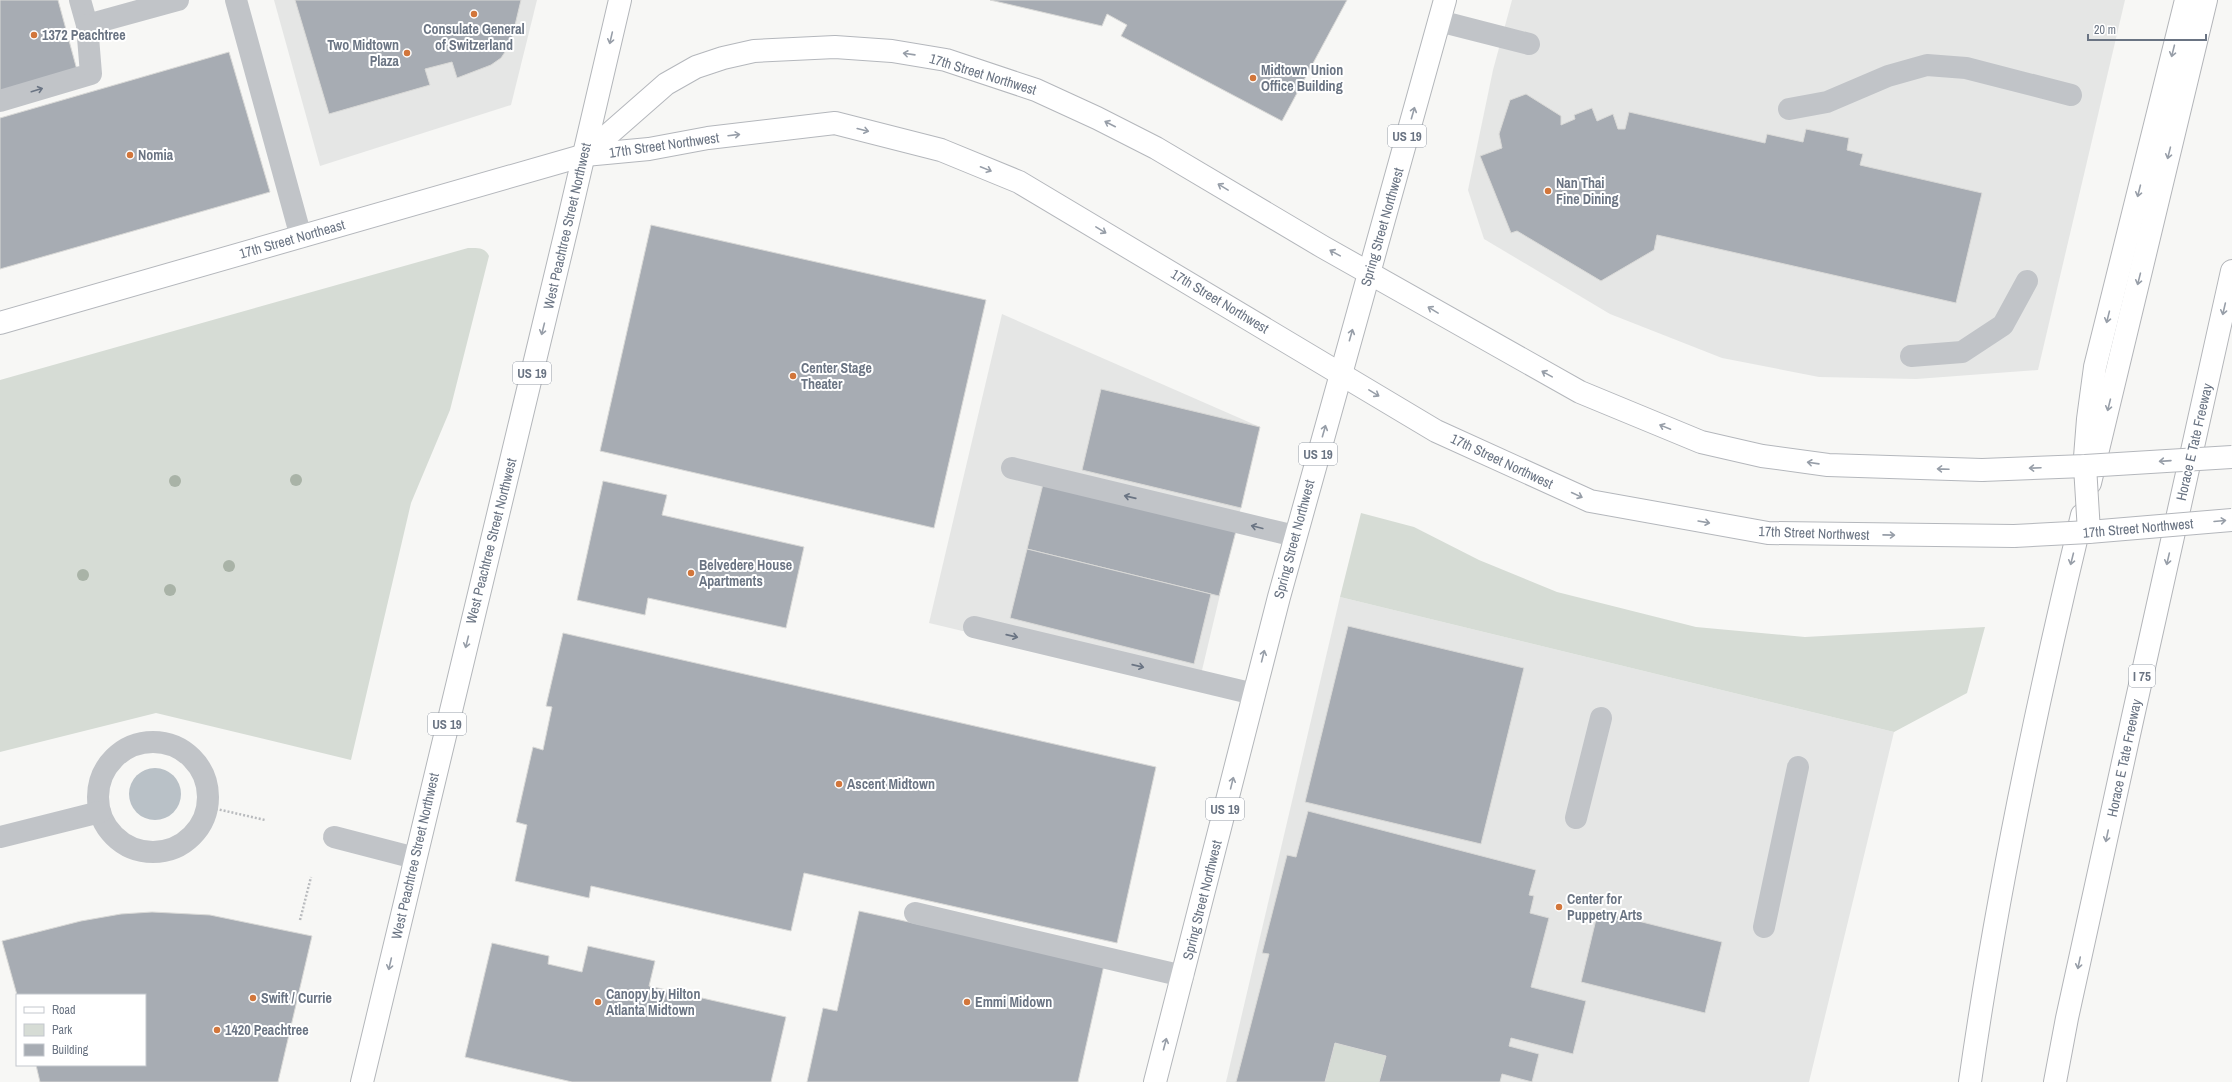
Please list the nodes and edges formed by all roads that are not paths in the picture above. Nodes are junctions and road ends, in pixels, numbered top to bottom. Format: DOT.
graph roads {
  1 [pos="80,0"];
  2 [pos="178,0"];
  3 [pos="236,0"];
  4 [pos="620,0"];
  5 [pos="1445,0"];
  6 [pos="2186,0"];
  7 [pos="2206,0"];
  8 [pos="1439,21"];
  9 [pos="87,25"];
  10 [pos="1530,44"];
  11 [pos="2071,95"];
  12 [pos="0,101"];
  13 [pos="1788,109"];
  14 [pos="585,155"];
  15 [pos="301,237"];
  16 [pos="2232,271"];
  17 [pos="1369,272"];
  18 [pos="2027,281"];
  19 [pos="0,323"];
  20 [pos="1912,356"];
  21 [pos="1340,372"];
  22 [pos="2232,457"];
  23 [pos="2085,466"];
  24 [pos="1012,468"];
  25 [pos="2232,520"];
  26 [pos="2089,532"];
  27 [pos="1295,536"];
  28 [pos="974,627"];
  29 [pos="1254,694"];
  30 [pos="1601,718"];
  31 [pos="1798,767"];
  32 [pos="100,812"];
  33 [pos="1576,818"];
  34 [pos="0,837"];
  35 [pos="334,837"];
  36 [pos="415,858"];
  37 [pos="915,913"];
  38 [pos="1764,927"];
  39 [pos="1183,976"];
  40 [pos="362,1082"];
  41 [pos="1155,1082"];
  42 [pos="1970,1082"];
  43 [pos="2056,1082"];
  1 -- 9 [label="lane"];
  2 -- 9 [label="lane"];
  3 -- 15 [label="lane"];
  4 -- 14 [label="main road, West Peachtree Street Northwest / US 19, one-way"];
  5 -- 8 [label="main road, Spring Street Northwest / US 19"];
  6 -- 23 [label="main road, one-way"];
  7 -- 42 [label="main road, one-way"];
  8 -- 10 [label="lane"];
  17 -- 8 [label="main road, Spring Street Northwest / US 19, one-way"];
  12 -- 9 [label="lane, one-way"];
  11 -- 13 [label="lane"];
  14 -- 15 [label="main road, 17th Street Northeast"];
  17 -- 14 [label="main road, 17th Street Northwest, one-way"];
  14 -- 21 [label="main road, 17th Street Northwest, one-way"];
  14 -- 36 [label="main road, West Peachtree Street Northwest / US 19, one-way"];
  15 -- 19 [label="main road, 17th Street Northeast"];
  16 -- 43 [label="main road, Horace E Tate Freeway / I 75, one-way"];
  21 -- 17 [label="main road, Spring Street Northwest / US 19, one-way"];
  23 -- 17 [label="main road, 17th Street Northwest, one-way, bridge"];
  18 -- 20 [label="lane"];
  21 -- 26 [label="main road, 17th Street Northwest, one-way, bridge"];
  27 -- 21 [label="main road, Spring Street Northwest / US 19, one-way"];
  22 -- 23 [label="main road, 17th Street Northwest, one-way, bridge"];
  23 -- 26 [label="main road, bridge"];
  27 -- 24 [label="lane, one-way"];
  26 -- 25 [label="main road, 17th Street Northwest, one-way, bridge"];
  29 -- 27 [label="main road, Spring Street Northwest / US 19, one-way"];
  28 -- 29 [label="lane, one-way"];
  39 -- 29 [label="main road, Spring Street Northwest / US 19, one-way"];
  30 -- 33 [label="lane"];
  31 -- 38 [label="lane"];
  32 -- 32 [label="lane"];
  32 -- 34 [label="lane"];
  35 -- 36 [label="lane"];
  36 -- 40 [label="main road, West Peachtree Street Northwest / US 19, one-way"];
  37 -- 39 [label="lane"];
  41 -- 39 [label="main road, Spring Street Northwest / US 19, one-way"];
}
